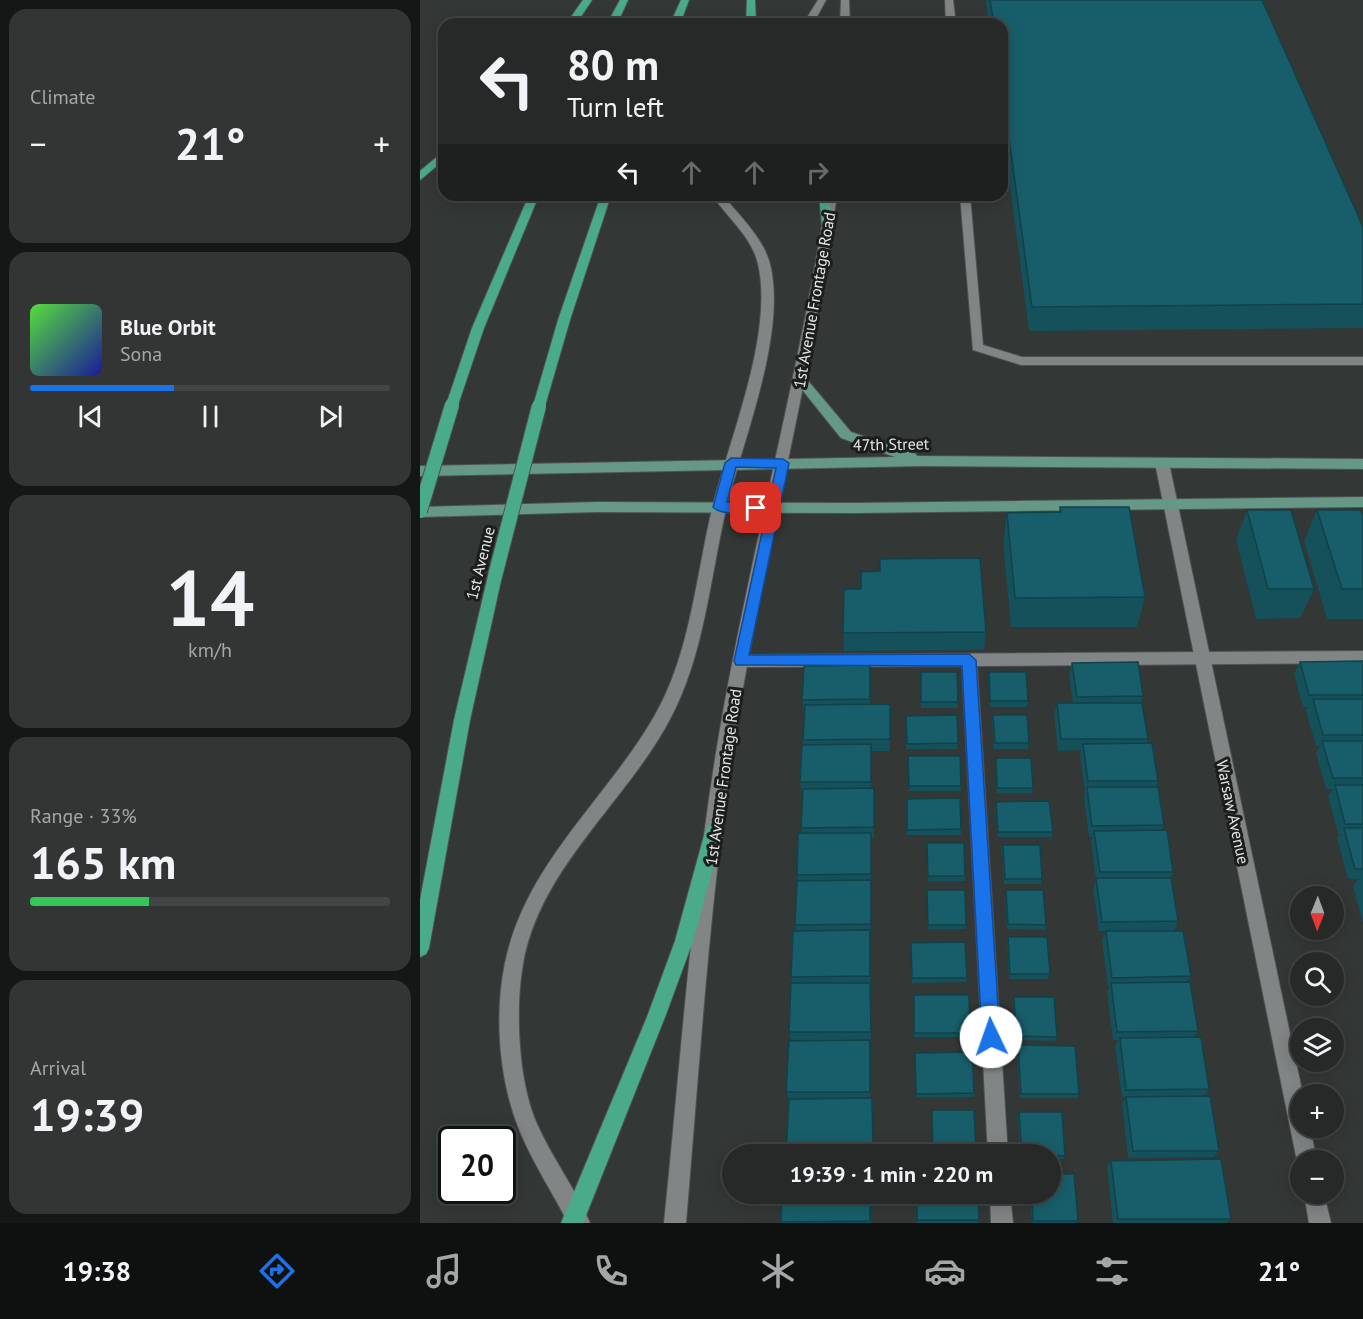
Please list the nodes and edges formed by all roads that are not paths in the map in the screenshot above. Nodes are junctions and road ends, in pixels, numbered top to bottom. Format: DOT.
graph roads {
  1 [pos="588,0"];
  2 [pos="624,0"];
  3 [pos="685,0"];
  4 [pos="751,0"];
  5 [pos="822,0"];
  6 [pos="844,0"];
  7 [pos="949,0"];
  8 [pos="575,18"];
  9 [pos="615,18"];
  10 [pos="678,18"];
  11 [pos="751,18"];
  12 [pos="812,18"];
  13 [pos="845,18"];
  14 [pos="950,18"];
  15 [pos="438,160"];
  16 [pos="420,177"];
  17 [pos="531,201"];
  18 [pos="604,201"];
  19 [pos="722,201"];
  20 [pos="825,201"];
  21 [pos="831,201"];
  22 [pos="965,201"];
  23 [pos="828,226"];
  24 [pos="1363,362"];
  25 [pos="800,379"];
  26 [pos="922,461"];
  27 [pos="731,463"];
  28 [pos="783,463"];
  29 [pos="1162,463"];
  30 [pos="1363,464"];
  31 [pos="420,471"];
  32 [pos="1363,502"];
  33 [pos="1170,505"];
  34 [pos="720,507"];
  35 [pos="774,508"];
  36 [pos="420,512"];
  37 [pos="1363,657"];
  38 [pos="1201,658"];
  39 [pos="969,660"];
  40 [pos="741,661"];
  41 [pos="714,832"];
  42 [pos="420,948"];
  43 [pos="997,1144"];
  44 [pos="1305,1150"];
  45 [pos="1001,1204"];
  46 [pos="1316,1204"];
  47 [pos="575,1220"];
  48 [pos="675,1223"];
  49 [pos="1002,1223"];
  50 [pos="1320,1223"];
  1 -- 8 [label="main road"];
  2 -- 9 [label="main road"];
  3 -- 10 [label="main road"];
  4 -- 11 [label="main road"];
  5 -- 12 [label="street"];
  6 -- 13 [label="street"];
  7 -- 14 [label="street"];
  15 -- 16 [label="main road"];
  17 -- 36 [label="main road, bridge"];
  18 -- 42 [label="main road, 1st Avenue, bridge"];
  19 -- 27 [label="street"];
  20 -- 23 [label="main road"];
  21 -- 23 [label="street, 1st Avenue Frontage Road"];
  22 -- 24 [label="street"];
  23 -- 25 [label="street, 1st Avenue Frontage Road"];
  25 -- 26 [label="main road"];
  25 -- 28 [label="street, 1st Avenue Frontage Road"];
  26 -- 28 [label="main road, 47th Street"];
  26 -- 29 [label="main road, 47th Street"];
  27 -- 28 [label="main road, 47th Street"];
  27 -- 31 [label="main road, 47th Street"];
  27 -- 34 [label="street"];
  28 -- 35 [label="street, 1st Avenue Frontage Road"];
  29 -- 30 [label="main road, 47th Street"];
  29 -- 33 [label="street, Warsaw Avenue"];
  32 -- 33 [label="main road"];
  33 -- 35 [label="main road"];
  33 -- 38 [label="street, Warsaw Avenue"];
  34 -- 35 [label="main road"];
  34 -- 36 [label="main road"];
  34 -- 47 [label="street"];
  35 -- 40 [label="street, 1st Avenue Frontage Road"];
  37 -- 38 [label="street"];
  38 -- 39 [label="street"];
  38 -- 44 [label="street, Warsaw Avenue"];
  39 -- 40 [label="street"];
  39 -- 43 [label="street"];
  40 -- 41 [label="street, 1st Avenue Frontage Road"];
  41 -- 47 [label="main road"];
  41 -- 48 [label="street, 1st Avenue Frontage Road"];
  45 -- 49 [label="street"];
  46 -- 50 [label="street"];
}
